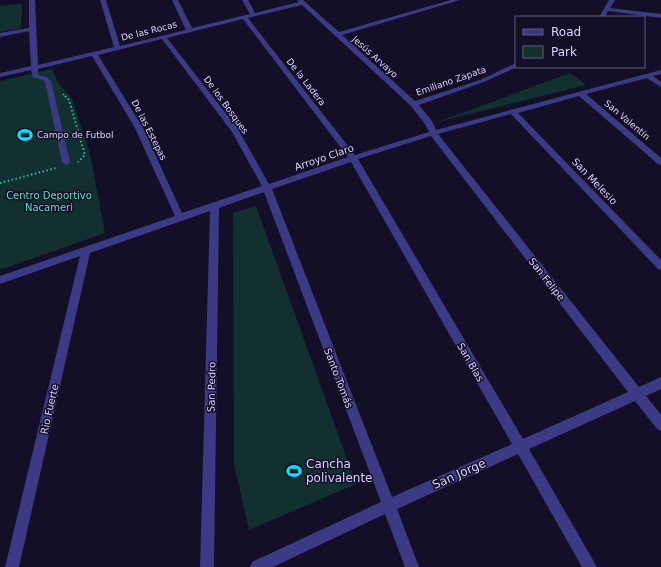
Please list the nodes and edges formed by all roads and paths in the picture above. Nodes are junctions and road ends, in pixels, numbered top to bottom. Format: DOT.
graph roads {
  1 [pos="32,0"];
  2 [pos="103,0"];
  3 [pos="175,0"];
  4 [pos="245,0"];
  5 [pos="457,0"];
  6 [pos="612,0"];
  7 [pos="301,1"];
  8 [pos="606,8"];
  9 [pos="254,14"];
  10 [pos="602,16"];
  11 [pos="661,16"];
  12 [pos="244,17"];
  13 [pos="32,29"];
  14 [pos="190,31"];
  15 [pos="0,35"];
  16 [pos="337,36"];
  17 [pos="163,37"];
  18 [pos="117,48"];
  19 [pos="94,54"];
  20 [pos="515,65"];
  21 [pos="34,68"];
  22 [pos="661,72"];
  23 [pos="0,75"];
  24 [pos="649,76"];
  25 [pos="661,85"];
  26 [pos="581,94"];
  27 [pos="414,104"];
  28 [pos="513,112"];
  29 [pos="433,133"];
  30 [pos="353,158"];
  31 [pos="66,162"];
  32 [pos="661,162"];
  33 [pos="267,188"];
  34 [pos="215,207"];
  35 [pos="180,218"];
  36 [pos="86,250"];
  37 [pos="661,266"];
  38 [pos="0,280"];
  39 [pos="661,383"];
  40 [pos="637,394"];
  41 [pos="661,425"];
  42 [pos="520,447"];
  43 [pos="388,506"];
  44 [pos="12,567"];
  45 [pos="207,567"];
  46 [pos="257,567"];
  47 [pos="412,567"];
  48 [pos="590,567"];
  1 -- 13 [label="street"];
  2 -- 18 [label="street"];
  3 -- 14 [label="street"];
  4 -- 9 [label="street"];
  5 -- 16 [label="street"];
  6 -- 8 [label="street"];
  7 -- 9 [label="street, De las Rocas"];
  7 -- 16 [label="street, Jesús Arvayo"];
  8 -- 10 [label="street"];
  8 -- 11 [label="street"];
  9 -- 12 [label="street, De las Rocas"];
  12 -- 14 [label="street, De las Rocas"];
  12 -- 30 [label="street, De la Ladera"];
  13 -- 15 [label="street"];
  13 -- 21 [label="street"];
  14 -- 17 [label="street, De las Rocas"];
  16 -- 27 [label="street, Jesús Arvayo"];
  17 -- 18 [label="street, De las Rocas"];
  17 -- 33 [label="street, De los Bosques"];
  18 -- 19 [label="street, De las Rocas"];
  19 -- 21 [label="street, De las Rocas"];
  19 -- 35 [label="street, De las Estepas"];
  20 -- 27 [label="street, Emiliano Zapata"];
  21 -- 23 [label="street, De las Rocas"];
  21 -- 31 [label="street"];
  22 -- 24 [label="street, Arroyo Claro"];
  24 -- 25 [label="street"];
  24 -- 26 [label="street, Arroyo Claro"];
  26 -- 28 [label="street, Arroyo Claro"];
  26 -- 32 [label="street, San Valentín"];
  27 -- 29 [label="street, Jesús Arvayo"];
  28 -- 29 [label="street, Arroyo Claro"];
  28 -- 37 [label="street, San Melesio"];
  29 -- 30 [label="street, Arroyo Claro"];
  29 -- 40 [label="street, San Felipe"];
  30 -- 33 [label="street, Arroyo Claro"];
  30 -- 42 [label="street, San Blas"];
  33 -- 34 [label="street, Arroyo Claro"];
  33 -- 43 [label="street, Santo Tomás"];
  34 -- 35 [label="street, Arroyo Claro"];
  34 -- 45 [label="street, San Pedro"];
  35 -- 36 [label="street, Arroyo Claro"];
  36 -- 38 [label="street, Arroyo Claro"];
  36 -- 44 [label="street, Rio Fuerte"];
  39 -- 40 [label="street, San Jorge"];
  40 -- 41 [label="street, San Felipe"];
  40 -- 42 [label="street, San Jorge"];
  42 -- 43 [label="street, San Jorge"];
  42 -- 48 [label="street, San Blas"];
  43 -- 46 [label="street, San Jorge"];
  43 -- 47 [label="street, Santo Tomás"];
}
